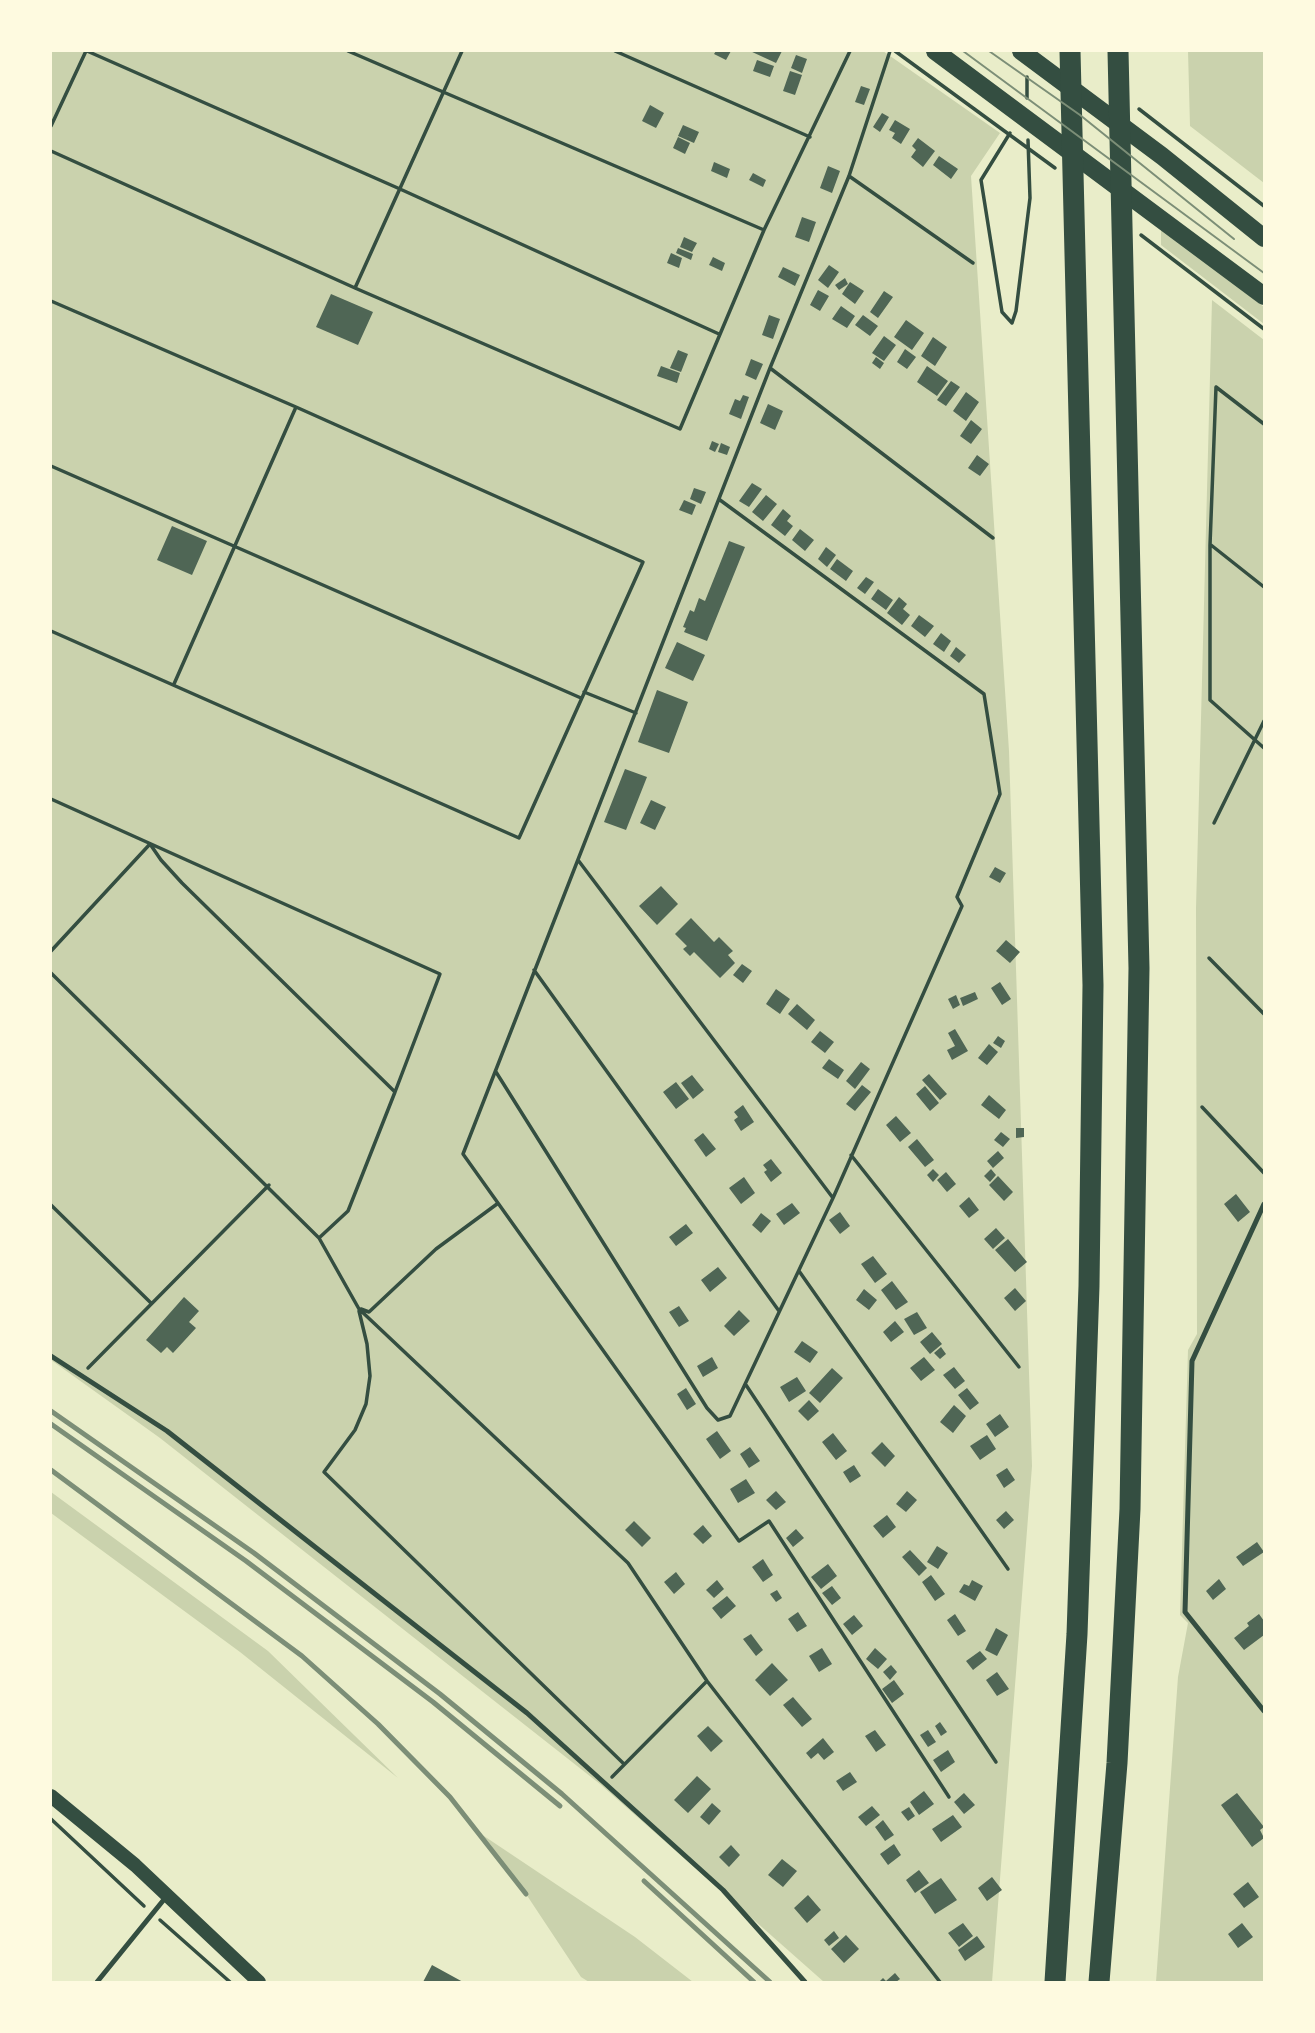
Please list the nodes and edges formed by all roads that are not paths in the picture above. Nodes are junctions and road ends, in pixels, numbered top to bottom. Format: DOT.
graph roads {
  1 [pos="935,51"];
  2 [pos="1021,51"];
  3 [pos="1070,51"];
  4 [pos="1118,51"];
  5 [pos="1264,239"];
  6 [pos="1264,296"];
  7 [pos="1264,1203"];
  8 [pos="51,1356"];
  9 [pos="1264,1711"];
  10 [pos="53,1801"];
  11 [pos="167,1896"];
  12 [pos="97,1982"];
  13 [pos="259,1982"];
  14 [pos="805,1982"];
  15 [pos="1055,1982"];
  16 [pos="1099,1982"];
  1 -- 6 [label="main road"];
  2 -- 5 [label="main road"];
  3 -- 15 [label="highway"];
  4 -- 16 [label="highway"];
  7 -- 9 [label="lane"];
  8 -- 14 [label="lane"];
  10 -- 11 [label="main road"];
  11 -- 12 [label="lane"];
  11 -- 13 [label="main road"];
}
